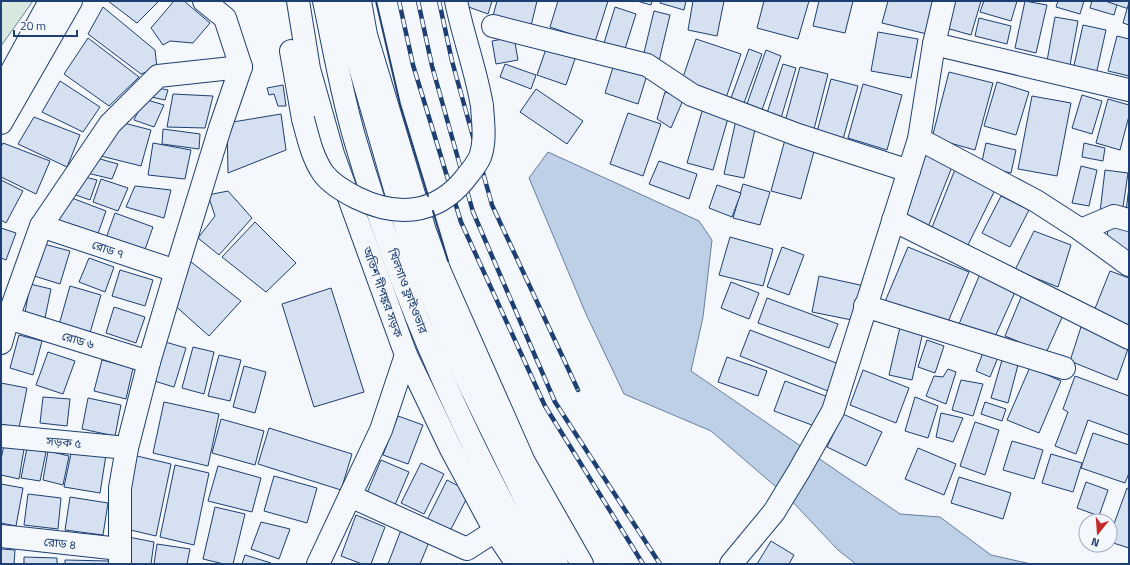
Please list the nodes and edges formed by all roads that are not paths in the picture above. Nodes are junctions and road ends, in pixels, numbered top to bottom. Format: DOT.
graph roads {
  1 [pos="50,1"];
  2 [pos="71,1"];
  3 [pos="204,1"];
  4 [pos="284,1"];
  5 [pos="298,1"];
  6 [pos="324,1"];
  7 [pos="345,1"];
  8 [pos="360,1"];
  9 [pos="456,1"];
  10 [pos="944,1"];
  11 [pos="493,26"];
  12 [pos="934,44"];
  13 [pos="241,67"];
  14 [pos="1129,90"];
  15 [pos="1,91"];
  16 [pos="1,123"];
  17 [pos="919,139"];
  18 [pos="909,171"];
  19 [pos="893,220"];
  20 [pos="1129,220"];
  21 [pos="41,226"];
  22 [pos="1081,230"];
  23 [pos="1129,265"];
  24 [pos="176,272"];
  25 [pos="866,306"];
  26 [pos="8,318"];
  27 [pos="1129,338"];
  28 [pos="1,344"];
  29 [pos="406,355"];
  30 [pos="150,362"];
  31 [pos="1064,368"];
  32 [pos="1,436"];
  33 [pos="127,448"];
  34 [pos="350,496"];
  35 [pos="495,531"];
  36 [pos="1,536"];
  37 [pos="120,556"];
  38 [pos="318,564"];
  39 [pos="517,564"];
  40 [pos="536,564"];
  41 [pos="557,564"];
  42 [pos="582,564"];
  43 [pos="731,564"];
  1 -- 15 [label="street"];
  2 -- 16 [label="street"];
  3 -- 13 [label="street"];
  4 -- 9 [label="street, bridge"];
  5 -- 29 [label="street, অতিশ দীপঙ্কর সড়ক"];
  6 -- 40 [label="street, খিলগাও ফ্লাইওভার"];
  7 -- 41 [label="street, খিলগাও ফ্লাইওভার"];
  8 -- 42 [label="street"];
  10 -- 12 [label="street"];
  11 -- 18 [label="street"];
  12 -- 14 [label="street"];
  12 -- 17 [label="street"];
  13 -- 21 [label="street"];
  13 -- 24 [label="street"];
  17 -- 18 [label="street"];
  17 -- 22 [label="street"];
  18 -- 19 [label="street"];
  19 -- 25 [label="street"];
  19 -- 27 [label="street"];
  20 -- 22 [label="street"];
  21 -- 24 [label="street, রোড ৭"];
  21 -- 26 [label="street"];
  22 -- 23 [label="street"];
  24 -- 30 [label="street"];
  25 -- 31 [label="street"];
  25 -- 43 [label="street"];
  26 -- 28 [label="street"];
  26 -- 30 [label="street, রোড ৬"];
  29 -- 34 [label="street"];
  29 -- 35 [label="street, অতিশ দীপঙ্কর সড়ক"];
  30 -- 33 [label="street"];
  32 -- 33 [label="street, সড়ক ৫"];
  33 -- 37 [label="street"];
  34 -- 35 [label="street"];
  34 -- 38 [label="street"];
  35 -- 39 [label="street, অতিশ দীপঙ্কর সড়ক"];
  36 -- 37 [label="street, রোড ৪"];
}
